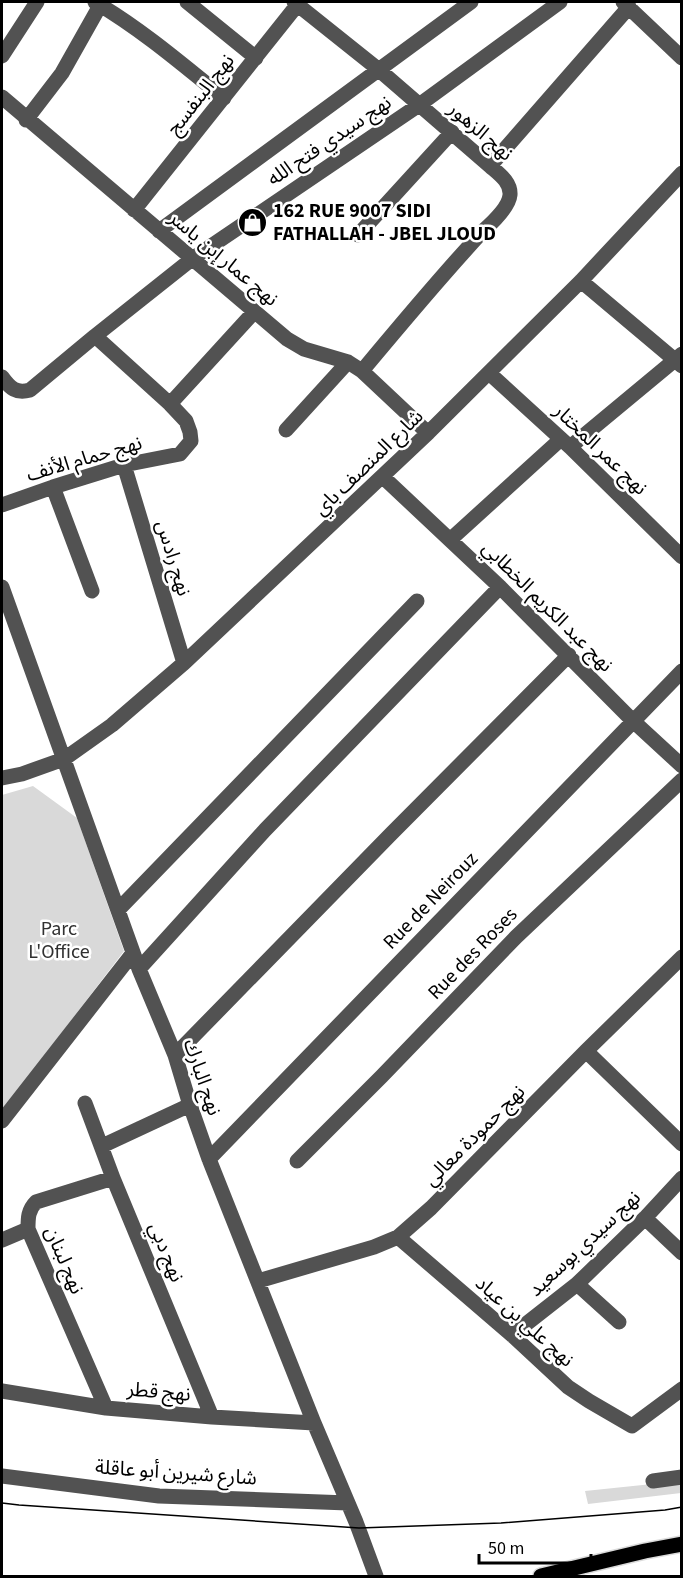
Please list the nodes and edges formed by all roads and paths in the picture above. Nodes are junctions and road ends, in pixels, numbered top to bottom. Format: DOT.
graph roads {
  1 [pos="37,2"];
  2 [pos="187,2"];
  3 [pos="471,2"];
  4 [pos="560,2"];
  5 [pos="99,3"];
  6 [pos="626,4"];
  7 [pos="304,5"];
  8 [pos="2,56"];
  9 [pos="255,58"];
  10 [pos="681,58"];
  11 [pos="378,69"];
  12 [pos="2,97"];
  13 [pos="224,98"];
  14 [pos="418,105"];
  15 [pos="26,120"];
  16 [pos="452,132"];
  17 [pos="490,166"];
  18 [pos="680,177"];
  19 [pos="134,210"];
  20 [pos="159,231"];
  21 [pos="358,235"];
  22 [pos="192,259"];
  23 [pos="581,281"];
  24 [pos="254,312"];
  25 [pos="95,336"];
  26 [pos="679,360"];
  27 [pos="348,362"];
  28 [pos="362,371"];
  29 [pos="489,373"];
  30 [pos="2,377"];
  31 [pos="170,404"];
  32 [pos="286,430"];
  33 [pos="428,433"];
  34 [pos="566,443"];
  35 [pos="124,465"];
  36 [pos="383,477"];
  37 [pos="53,487"];
  38 [pos="2,505"];
  39 [pos="451,539"];
  40 [pos="681,556"];
  41 [pos="2,587"];
  42 [pos="500,587"];
  43 [pos="92,591"];
  44 [pos="417,601"];
  45 [pos="569,655"];
  46 [pos="184,663"];
  47 [pos="681,670"];
  48 [pos="633,720"];
  49 [pos="64,759"];
  50 [pos="681,766"];
  51 [pos="2,778"];
  52 [pos="681,780"];
  53 [pos="118,910"];
  54 [pos="133,953"];
  55 [pos="681,957"];
  56 [pos="139,969"];
  57 [pos="585,1051"];
  58 [pos="174,1055"];
  59 [pos="85,1103"];
  60 [pos="190,1105"];
  61 [pos="2,1121"];
  62 [pos="681,1144"];
  63 [pos="102,1146"];
  64 [pos="209,1159"];
  65 [pos="297,1161"];
  66 [pos="113,1178"];
  67 [pos="681,1178"];
  68 [pos="645,1218"];
  69 [pos="28,1229"];
  70 [pos="398,1237"];
  71 [pos="2,1240"];
  72 [pos="681,1253"];
  73 [pos="258,1281"];
  74 [pos="577,1284"];
  75 [pos="619,1322"];
  76 [pos="512,1335"];
  77 [pos="681,1389"];
  78 [pos="2,1391"];
  79 [pos="105,1408"];
  80 [pos="212,1417"];
  81 [pos="314,1423"];
  82 [pos="2,1476"];
  83 [pos="681,1477"];
  84 [pos="654,1481"];
  85 [pos="348,1503"];
  86 [pos="681,1544"];
  87 [pos="376,1576"];
  88 [pos="541,1576"];
  1 -- 8 [label="street"];
  2 -- 9 [label="street"];
  3 -- 11 [label="street"];
  4 -- 14 [label="street, نهج سيدي فتح الله"];
  5 -- 13 [label="street"];
  5 -- 15 [label="street"];
  6 -- 10 [label="street"];
  6 -- 17 [label="street"];
  7 -- 9 [label="street, نهج البنفسج"];
  7 -- 11 [label="street, نهج الزهور"];
  9 -- 13 [label="street, نهج البنفسج"];
  11 -- 14 [label="street, نهج الزهور"];
  11 -- 20 [label="street"];
  12 -- 15 [label="street, نهج عمار إبن ياسر"];
  13 -- 19 [label="street, نهج البنفسج"];
  14 -- 16 [label="street, نهج الزهور"];
  14 -- 22 [label="street, نهج سيدي فتح الله"];
  15 -- 19 [label="street, نهج عمار إبن ياسر"];
  16 -- 17 [label="street, نهج الزهور"];
  16 -- 21 [label="street"];
  17 -- 28 [label="street, نهج الزهور"];
  18 -- 23 [label="street, شارع المنصف باي"];
  19 -- 20 [label="street, نهج عمار إبن ياسر"];
  20 -- 22 [label="street, نهج عمار إبن ياسر"];
  22 -- 24 [label="street, نهج عمار إبن ياسر"];
  22 -- 25 [label="street, نهج سيدي فتح الله"];
  23 -- 26 [label="street"];
  23 -- 29 [label="street, شارع المنصف باي"];
  24 -- 27 [label="street, نهج عمار إبن ياسر"];
  24 -- 31 [label="street"];
  25 -- 30 [label="street, نهج سيدي فتح الله"];
  25 -- 31 [label="street"];
  26 -- 34 [label="street"];
  27 -- 28 [label="street, نهج عمار إبن ياسر"];
  27 -- 32 [label="street"];
  28 -- 33 [label="street, نهج عمار إبن ياسر"];
  29 -- 33 [label="street, شارع المنصف باي"];
  29 -- 34 [label="street, نهج عمر المختار"];
  31 -- 35 [label="street, نهج حمام الأنف"];
  33 -- 36 [label="street, شارع المنصف باي"];
  34 -- 39 [label="street"];
  34 -- 40 [label="street, نهج عمر المختار"];
  35 -- 37 [label="street, نهج حمام الأنف"];
  35 -- 46 [label="street, نهج رادس"];
  36 -- 39 [label="street, نهج عبد الكريم الخطابي"];
  36 -- 46 [label="street, شارع المنصف باي"];
  37 -- 38 [label="street, نهج حمام الأنف"];
  37 -- 43 [label="street"];
  39 -- 42 [label="street, نهج عبد الكريم الخطابي"];
  41 -- 49 [label="street, نهج البارك"];
  42 -- 45 [label="street, نهج عبد الكريم الخطابي"];
  42 -- 56 [label="street"];
  44 -- 53 [label="street"];
  45 -- 48 [label="street, نهج عبد الكريم الخطابي"];
  45 -- 58 [label="street"];
  46 -- 49 [label="street, شارع المنصف باي"];
  47 -- 48 [label="street, Rue de Neirouz"];
  48 -- 50 [label="street, نهج عبد الكريم الخطابي"];
  48 -- 64 [label="street, Rue de Neirouz"];
  49 -- 51 [label="street, شارع المنصف باي"];
  49 -- 53 [label="street, نهج البارك"];
  52 -- 65 [label="street, Rue des Roses"];
  53 -- 54 [label="street, نهج البارك"];
  54 -- 56 [label="street, نهج البارك"];
  54 -- 61 [label="street"];
  55 -- 57 [label="street, نهج حمودة معالي"];
  56 -- 58 [label="street, نهج البارك"];
  57 -- 62 [label="street"];
  57 -- 70 [label="street, نهج حمودة معالي"];
  58 -- 60 [label="street, نهج البارك"];
  59 -- 63 [label="street, نهج دبي"];
  60 -- 63 [label="street"];
  60 -- 64 [label="street, نهج البارك"];
  63 -- 66 [label="street, نهج دبي"];
  64 -- 73 [label="street, نهج البارك"];
  66 -- 69 [label="street, نهج لبنان"];
  66 -- 80 [label="street, نهج دبي"];
  67 -- 68 [label="street, نهج سيدي بوسعيد"];
  68 -- 72 [label="street"];
  68 -- 74 [label="street, نهج سيدي بوسعيد"];
  69 -- 71 [label="street"];
  69 -- 79 [label="street, نهج لبنان"];
  70 -- 73 [label="street, نهج حمودة معالي"];
  70 -- 76 [label="street, نهج علي بن عياد"];
  73 -- 81 [label="street, نهج البارك"];
  74 -- 75 [label="street"];
  74 -- 76 [label="street, نهج سيدي بوسعيد"];
  76 -- 77 [label="street, نهج علي بن عياد"];
  78 -- 79 [label="street, نهج قطر"];
  79 -- 80 [label="street, نهج قطر"];
  80 -- 81 [label="street, نهج قطر"];
  81 -- 85 [label="street, نهج البارك"];
  82 -- 85 [label="street, شارع شيرين أبو عاقلة"];
  83 -- 84 [label="street"];
  85 -- 87 [label="street, نهج البارك"];
  86 -- 88 [label="main road"];
}
